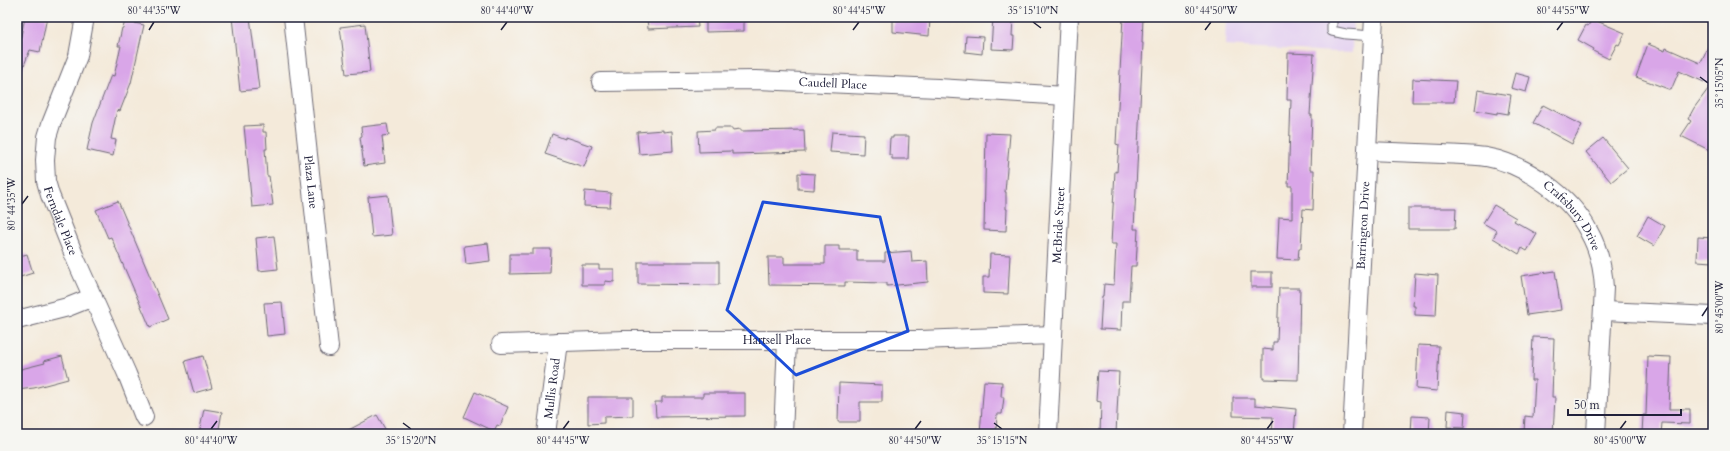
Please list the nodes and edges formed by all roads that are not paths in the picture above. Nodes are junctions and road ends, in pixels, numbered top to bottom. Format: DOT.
graph roads {
  1 [pos="85,17"];
  2 [pos="293,17"];
  3 [pos="1069,17"];
  4 [pos="1332,17"];
  5 [pos="1374,17"];
  6 [pos="1373,36"];
  7 [pos="601,82"];
  8 [pos="1065,96"];
  9 [pos="1367,151"];
  10 [pos="93,297"];
  11 [pos="1604,310"];
  12 [pos="1713,316"];
  13 [pos="17,320"];
  14 [pos="1053,335"];
  15 [pos="787,341"];
  16 [pos="558,342"];
  17 [pos="501,344"];
  18 [pos="329,348"];
  19 [pos="144,417"];
  20 [pos="546,434"];
  21 [pos="783,434"];
  22 [pos="1048,434"];
  23 [pos="1352,434"];
  24 [pos="1596,434"];
  1 -- 10 [label="street, Ferndale Place"];
  2 -- 18 [label="street, Plaza Lane"];
  3 -- 8 [label="street, McBride Street"];
  4 -- 6 [label="lane"];
  5 -- 6 [label="street, Barrington Drive"];
  6 -- 9 [label="street, Barrington Drive"];
  7 -- 8 [label="street, Caudell Place"];
  8 -- 14 [label="street, McBride Street"];
  9 -- 11 [label="street, Craftsbury Drive"];
  9 -- 23 [label="street, Barrington Drive"];
  10 -- 13 [label="street"];
  10 -- 19 [label="street, Ferndale Place"];
  11 -- 12 [label="street"];
  11 -- 24 [label="street, Craftsbury Drive"];
  14 -- 15 [label="street, Hartsell Place"];
  14 -- 22 [label="street, McBride Street"];
  15 -- 16 [label="street, Hartsell Place"];
  15 -- 21 [label="street"];
  16 -- 17 [label="street, Hartsell Place"];
  16 -- 20 [label="street, Mullis Road"];
}
